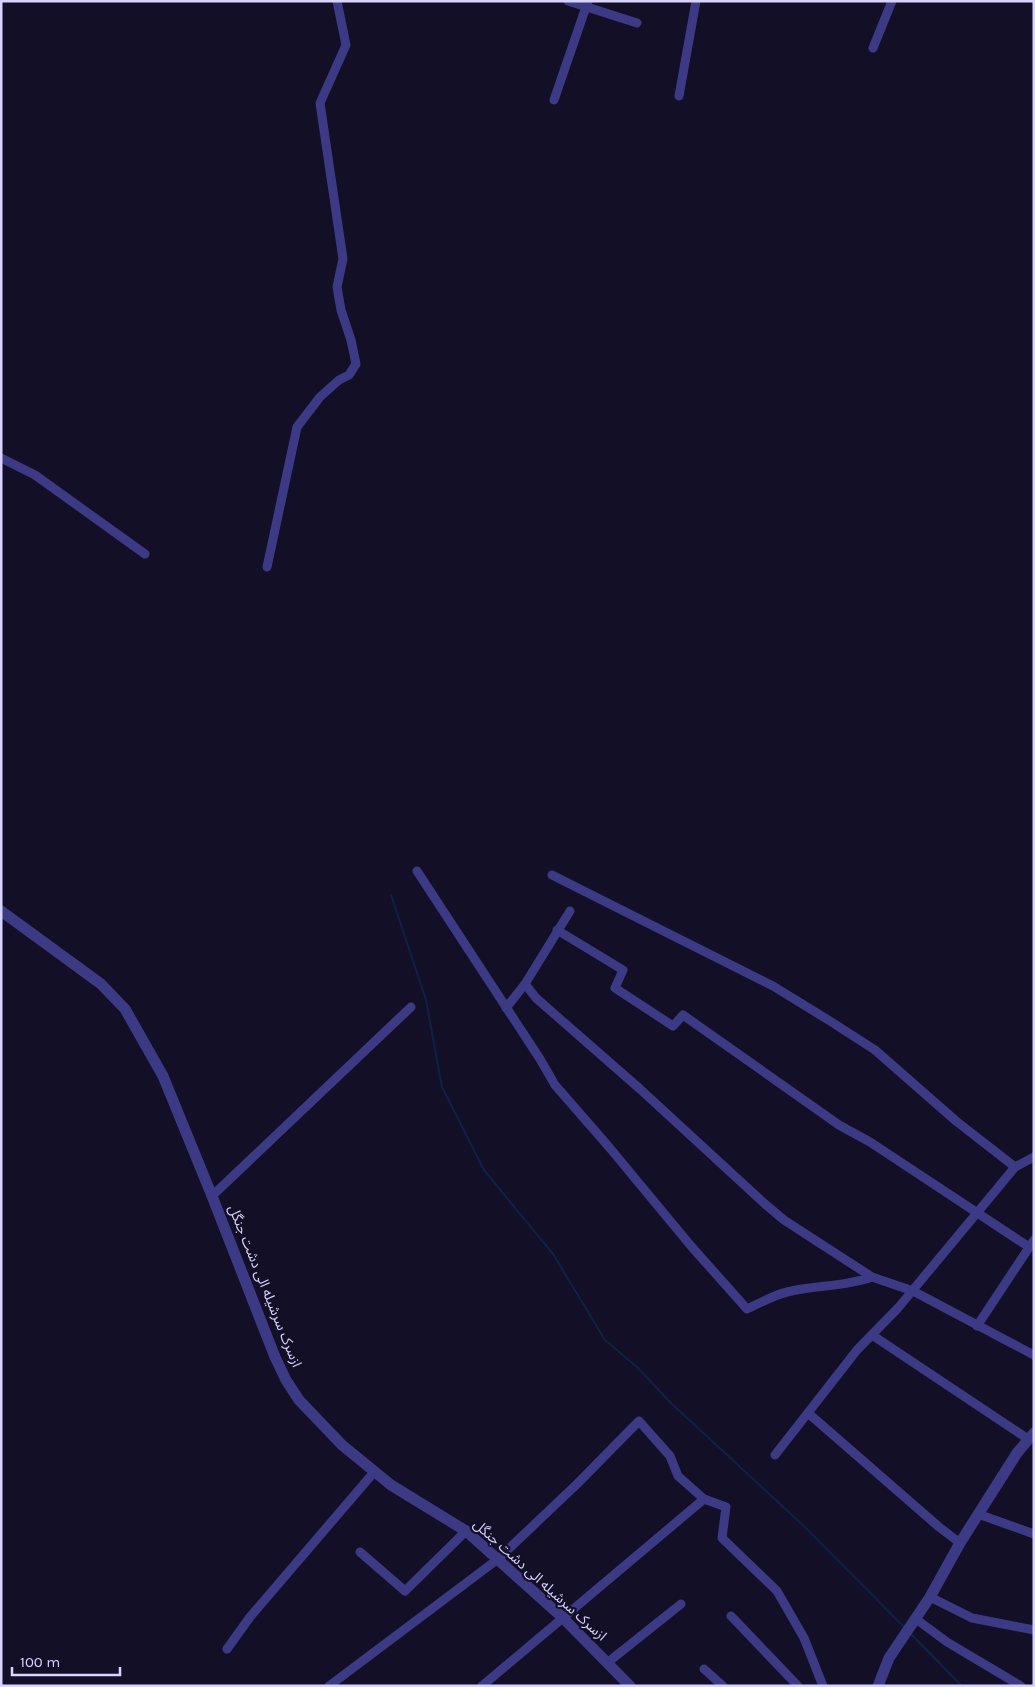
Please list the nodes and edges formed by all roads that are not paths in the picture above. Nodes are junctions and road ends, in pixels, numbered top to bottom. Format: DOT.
graph roads {
  1 [pos="337,1"];
  2 [pos="568,1"];
  3 [pos="696,1"];
  4 [pos="892,1"];
  5 [pos="587,4"];
  6 [pos="637,23"];
  7 [pos="873,48"];
  8 [pos="678,96"];
  9 [pos="554,100"];
  10 [pos="1,458"];
  11 [pos="145,554"];
  12 [pos="267,567"];
  13 [pos="417,871"];
  14 [pos="552,875"];
  15 [pos="1,911"];
  16 [pos="570,911"];
  17 [pos="557,930"];
  18 [pos="525,984"];
  19 [pos="411,1007"];
  20 [pos="506,1008"];
  21 [pos="1034,1156"];
  22 [pos="1015,1167"];
  23 [pos="212,1196"];
  24 [pos="977,1212"];
  25 [pos="1032,1244"];
  26 [pos="872,1277"];
  27 [pos="913,1291"];
  28 [pos="977,1326"];
  29 [pos="872,1335"];
  30 [pos="1034,1355"];
  31 [pos="808,1413"];
  32 [pos="1031,1436"];
  33 [pos="775,1455"];
  34 [pos="375,1471"];
  35 [pos="704,1499"];
  36 [pos="978,1514"];
  37 [pos="466,1531"];
  38 [pos="1034,1534"];
  39 [pos="960,1543"];
  40 [pos="360,1552"];
  41 [pos="498,1559"];
  42 [pos="930,1598"];
  43 [pos="681,1604"];
  44 [pos="731,1616"];
  45 [pos="563,1618"];
  46 [pos="916,1619"];
  47 [pos="1034,1630"];
  48 [pos="227,1650"];
  49 [pos="607,1663"];
  50 [pos="704,1669"];
  51 [pos="328,1686"];
  52 [pos="482,1686"];
  53 [pos="630,1686"];
  54 [pos="723,1686"];
  55 [pos="798,1686"];
  56 [pos="823,1686"];
  57 [pos="878,1686"];
  58 [pos="1021,1686"];
  1 -- 12 [label="street"];
  2 -- 5 [label="street"];
  3 -- 8 [label="street"];
  4 -- 7 [label="street"];
  5 -- 6 [label="street"];
  5 -- 9 [label="street"];
  10 -- 11 [label="street"];
  13 -- 20 [label="street"];
  14 -- 22 [label="street"];
  15 -- 23 [label="street, ازسرک سرشیله الی دشت جنگل"];
  16 -- 17 [label="street"];
  17 -- 18 [label="street"];
  17 -- 24 [label="street"];
  18 -- 20 [label="street"];
  18 -- 26 [label="street"];
  19 -- 23 [label="street"];
  20 -- 26 [label="street"];
  21 -- 22 [label="street"];
  22 -- 24 [label="street"];
  23 -- 34 [label="street, ازسرک سرشیله الی دشت جنگل"];
  24 -- 25 [label="street"];
  24 -- 27 [label="street"];
  25 -- 28 [label="street"];
  26 -- 27 [label="street"];
  27 -- 28 [label="street"];
  27 -- 29 [label="street"];
  28 -- 30 [label="street"];
  29 -- 31 [label="street"];
  29 -- 32 [label="street"];
  31 -- 33 [label="street"];
  31 -- 39 [label="street"];
  32 -- 36 [label="street"];
  34 -- 37 [label="street, ازسرک سرشیله الی دشت جنگل"];
  34 -- 48 [label="street"];
  35 -- 41 [label="street"];
  35 -- 45 [label="street"];
  35 -- 56 [label="street"];
  36 -- 38 [label="street"];
  36 -- 39 [label="street"];
  37 -- 40 [label="street"];
  37 -- 41 [label="street, ازسرک سرشیله الی دشت جنگل"];
  39 -- 42 [label="street"];
  41 -- 45 [label="street, ازسرک سرشیله الی دشت جنگل"];
  41 -- 51 [label="street"];
  42 -- 46 [label="street"];
  42 -- 47 [label="street"];
  43 -- 49 [label="street"];
  44 -- 55 [label="street"];
  45 -- 49 [label="street, ازسرک سرشیله الی دشت جنگل"];
  45 -- 52 [label="street"];
  46 -- 57 [label="street"];
  46 -- 58 [label="street"];
  49 -- 53 [label="street, ازسرک سرشیله الی دشت جنگل"];
  50 -- 54 [label="street"];
}
